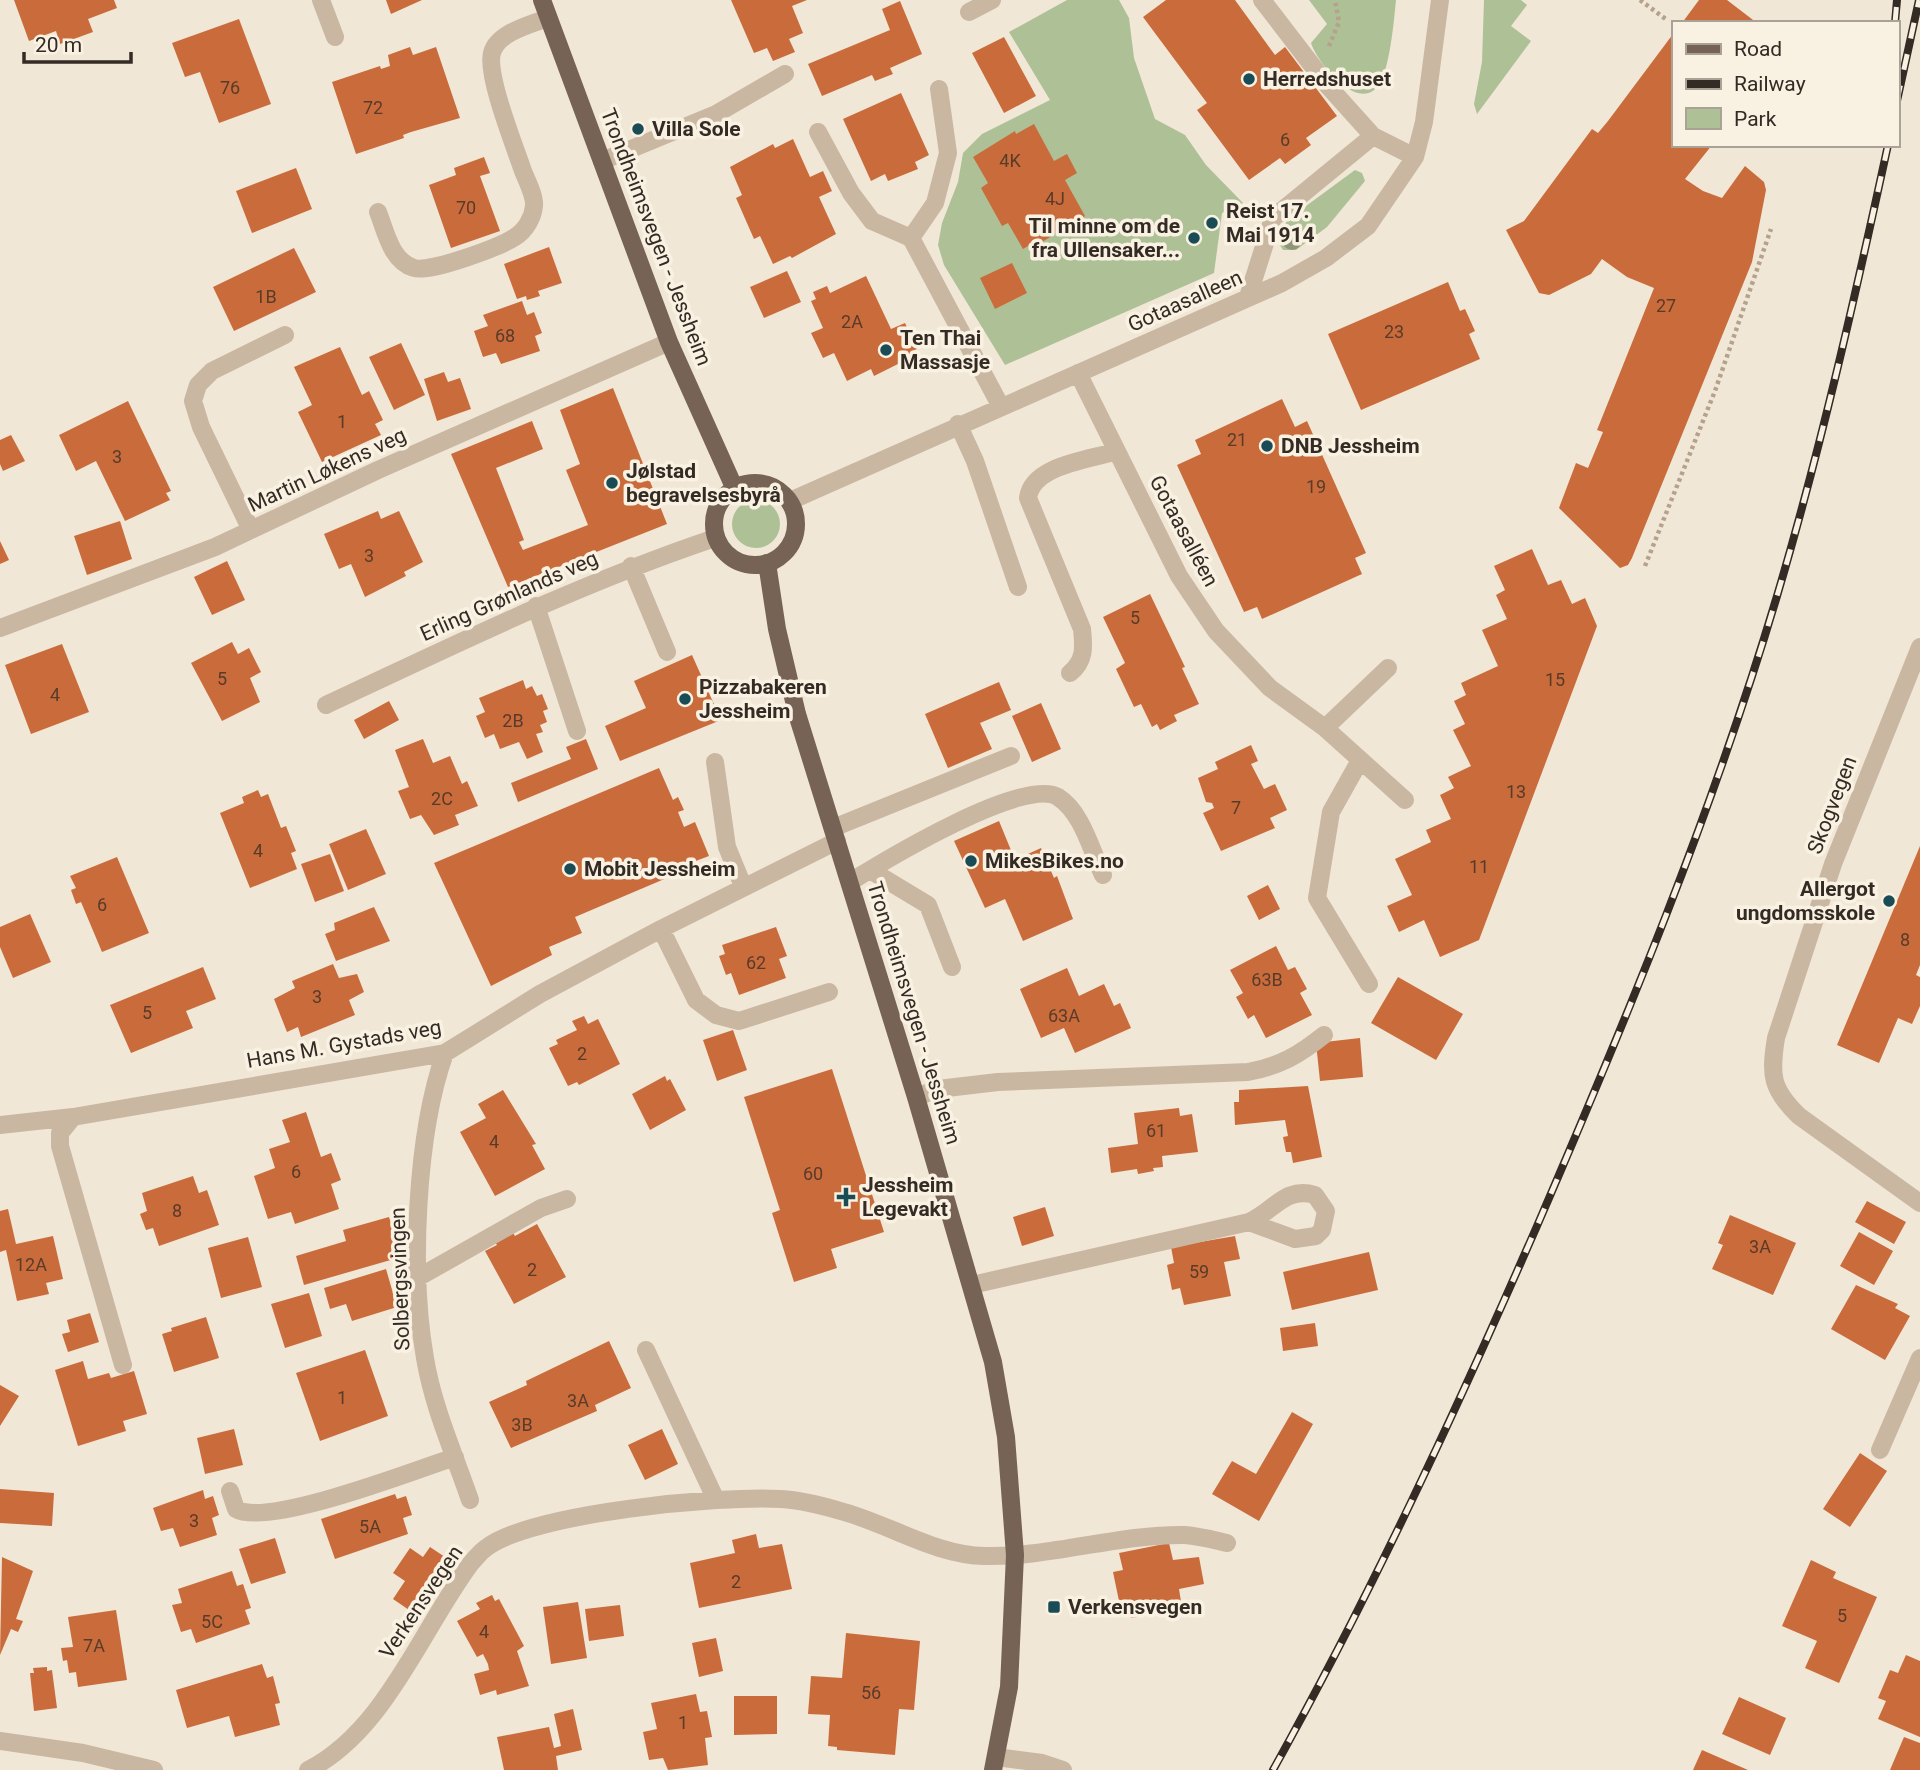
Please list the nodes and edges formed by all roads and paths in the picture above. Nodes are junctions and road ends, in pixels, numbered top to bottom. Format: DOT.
graph roads {
  1 [pos="321,0"];
  2 [pos="542,0"];
  3 [pos="992,0"];
  4 [pos="1262,0"];
  5 [pos="1335,0"];
  6 [pos="1440,0"];
  7 [pos="1640,0"];
  8 [pos="969,12"];
  9 [pos="548,18"];
  10 [pos="1667,20"];
  11 [pos="335,37"];
  12 [pos="1310,63"];
  13 [pos="785,74"];
  14 [pos="939,89"];
  15 [pos="818,132"];
  16 [pos="1373,136"];
  17 [pos="1415,157"];
  18 [pos="602,161"];
  19 [pos="378,212"];
  20 [pos="1771,229"];
  21 [pos="911,238"];
  22 [pos="1248,297"];
  23 [pos="285,335"];
  24 [pos="669,342"];
  25 [pos="1079,373"];
  26 [pos="1000,405"];
  27 [pos="958,425"];
  28 [pos="1117,451"];
  29 [pos="734,487"];
  30 [pos="790,501"];
  31 [pos="251,530"];
  32 [pos="715,538"];
  33 [pos="767,563"];
  34 [pos="631,566"];
  35 [pos="1645,566"];
  36 [pos="1018,587"];
  37 [pos="536,606"];
  38 [pos="0,628"];
  39 [pos="1920,647"];
  40 [pos="667,652"];
  41 [pos="1388,668"];
  42 [pos="1070,673"];
  43 [pos="326,705"];
  44 [pos="1325,729"];
  45 [pos="578,731"];
  46 [pos="1011,756"];
  47 [pos="715,762"];
  48 [pos="1359,762"];
  49 [pos="1405,800"];
  50 [pos="835,834"];
  51 [pos="870,870"];
  52 [pos="1103,874"];
  53 [pos="850,882"];
  54 [pos="743,886"];
  55 [pos="661,929"];
  56 [pos="952,967"];
  57 [pos="1369,984"];
  58 [pos="829,992"];
  59 [pos="1324,1035"];
  60 [pos="445,1053"];
  61 [pos="916,1097"];
  62 [pos="73,1117"];
  63 [pos="0,1125"];
  64 [pos="567,1199"];
  65 [pos="1920,1203"];
  66 [pos="1249,1222"];
  67 [pos="419,1277"];
  68 [pos="972,1285"];
  69 [pos="646,1350"];
  70 [pos="1920,1358"];
  71 [pos="124,1365"];
  72 [pos="1880,1450"];
  73 [pos="456,1457"];
  74 [pos="229,1492"];
  75 [pos="715,1498"];
  76 [pos="470,1500"];
  77 [pos="1227,1542"];
  78 [pos="1015,1555"];
  79 [pos="0,1741"];
  80 [pos="995,1763"];
  81 [pos="154,1770"];
  82 [pos="308,1770"];
  83 [pos="1063,1770"];
  1 -- 11 [label="street"];
  2 -- 9 [label="main road, Trondheimsvegen - Jessheim"];
  3 -- 8 [label="street"];
  4 -- 12 [label="street"];
  5 -- 12 [label="path"];
  6 -- 17 [label="street, Gotaasalleen"];
  7 -- 10 [label="path"];
  9 -- 18 [label="main road, Trondheimsvegen - Jessheim"];
  9 -- 19 [label="street"];
  12 -- 16 [label="street"];
  13 -- 18 [label="street"];
  14 -- 21 [label="street"];
  15 -- 21 [label="street"];
  16 -- 17 [label="street"];
  16 -- 22 [label="street"];
  17 -- 22 [label="street, Gotaasalleen"];
  18 -- 24 [label="main road, Trondheimsvegen - Jessheim"];
  20 -- 35 [label="path"];
  21 -- 26 [label="street"];
  22 -- 25 [label="street, Gotaasalleen"];
  23 -- 31 [label="street"];
  24 -- 29 [label="main road, Trondheimsvegen - Jessheim"];
  24 -- 31 [label="street, Martin Løkens veg"];
  25 -- 26 [label="street, Gotaasalleen"];
  25 -- 28 [label="street, Gotaasalléen"];
  26 -- 27 [label="street, Gotaasalleen"];
  27 -- 30 [label="street, Gotaasalleen"];
  27 -- 36 [label="street"];
  28 -- 42 [label="street"];
  28 -- 44 [label="street, Gotaasalléen"];
  29 -- 30 [label="main road"];
  29 -- 32 [label="main road"];
  30 -- 33 [label="main road"];
  31 -- 38 [label="street, Martin Løkens veg"];
  32 -- 33 [label="main road"];
  32 -- 34 [label="street, Erling Grønlands veg"];
  33 -- 50 [label="main road, Trondheimsvegen - Jessheim"];
  34 -- 37 [label="street, Erling Grønlands veg"];
  34 -- 40 [label="street"];
  37 -- 43 [label="street, Erling Grønlands veg"];
  37 -- 45 [label="street"];
  39 -- 65 [label="street, Skogvegen"];
  41 -- 44 [label="street"];
  44 -- 48 [label="street, Gotaasalléen"];
  46 -- 50 [label="street, Hans M. Gystads veg"];
  47 -- 54 [label="street"];
  48 -- 49 [label="street, Gotaasalléen"];
  48 -- 57 [label="street"];
  50 -- 53 [label="main road, Trondheimsvegen - Jessheim"];
  50 -- 54 [label="street, Hans M. Gystads veg"];
  51 -- 52 [label="street"];
  51 -- 53 [label="street"];
  51 -- 56 [label="street"];
  53 -- 61 [label="main road, Trondheimsvegen - Jessheim"];
  54 -- 55 [label="street, Hans M. Gystads veg"];
  55 -- 58 [label="street"];
  55 -- 60 [label="street, Hans M. Gystads veg"];
  59 -- 61 [label="street"];
  60 -- 62 [label="street, Hans M. Gystads veg"];
  60 -- 67 [label="street, Solbergsvingen"];
  61 -- 68 [label="main road, Trondheimsvegen - Jessheim"];
  62 -- 63 [label="street, Hans M. Gystads veg"];
  62 -- 71 [label="street"];
  64 -- 67 [label="street"];
  66 -- 68 [label="street"];
  67 -- 73 [label="street, Solbergsvingen"];
  68 -- 78 [label="main road, Trondheimsvegen - Jessheim"];
  69 -- 75 [label="street"];
  70 -- 72 [label="street"];
  73 -- 74 [label="street"];
  73 -- 76 [label="street, Solbergsvingen"];
  75 -- 78 [label="street, Verkensvegen"];
  75 -- 82 [label="street, Verkensvegen"];
  77 -- 78 [label="street, Verkensvegen"];
  78 -- 80 [label="main road, Trondheimsvegen - Jessheim"];
  79 -- 81 [label="street"];
  80 -- 83 [label="street"];
}
